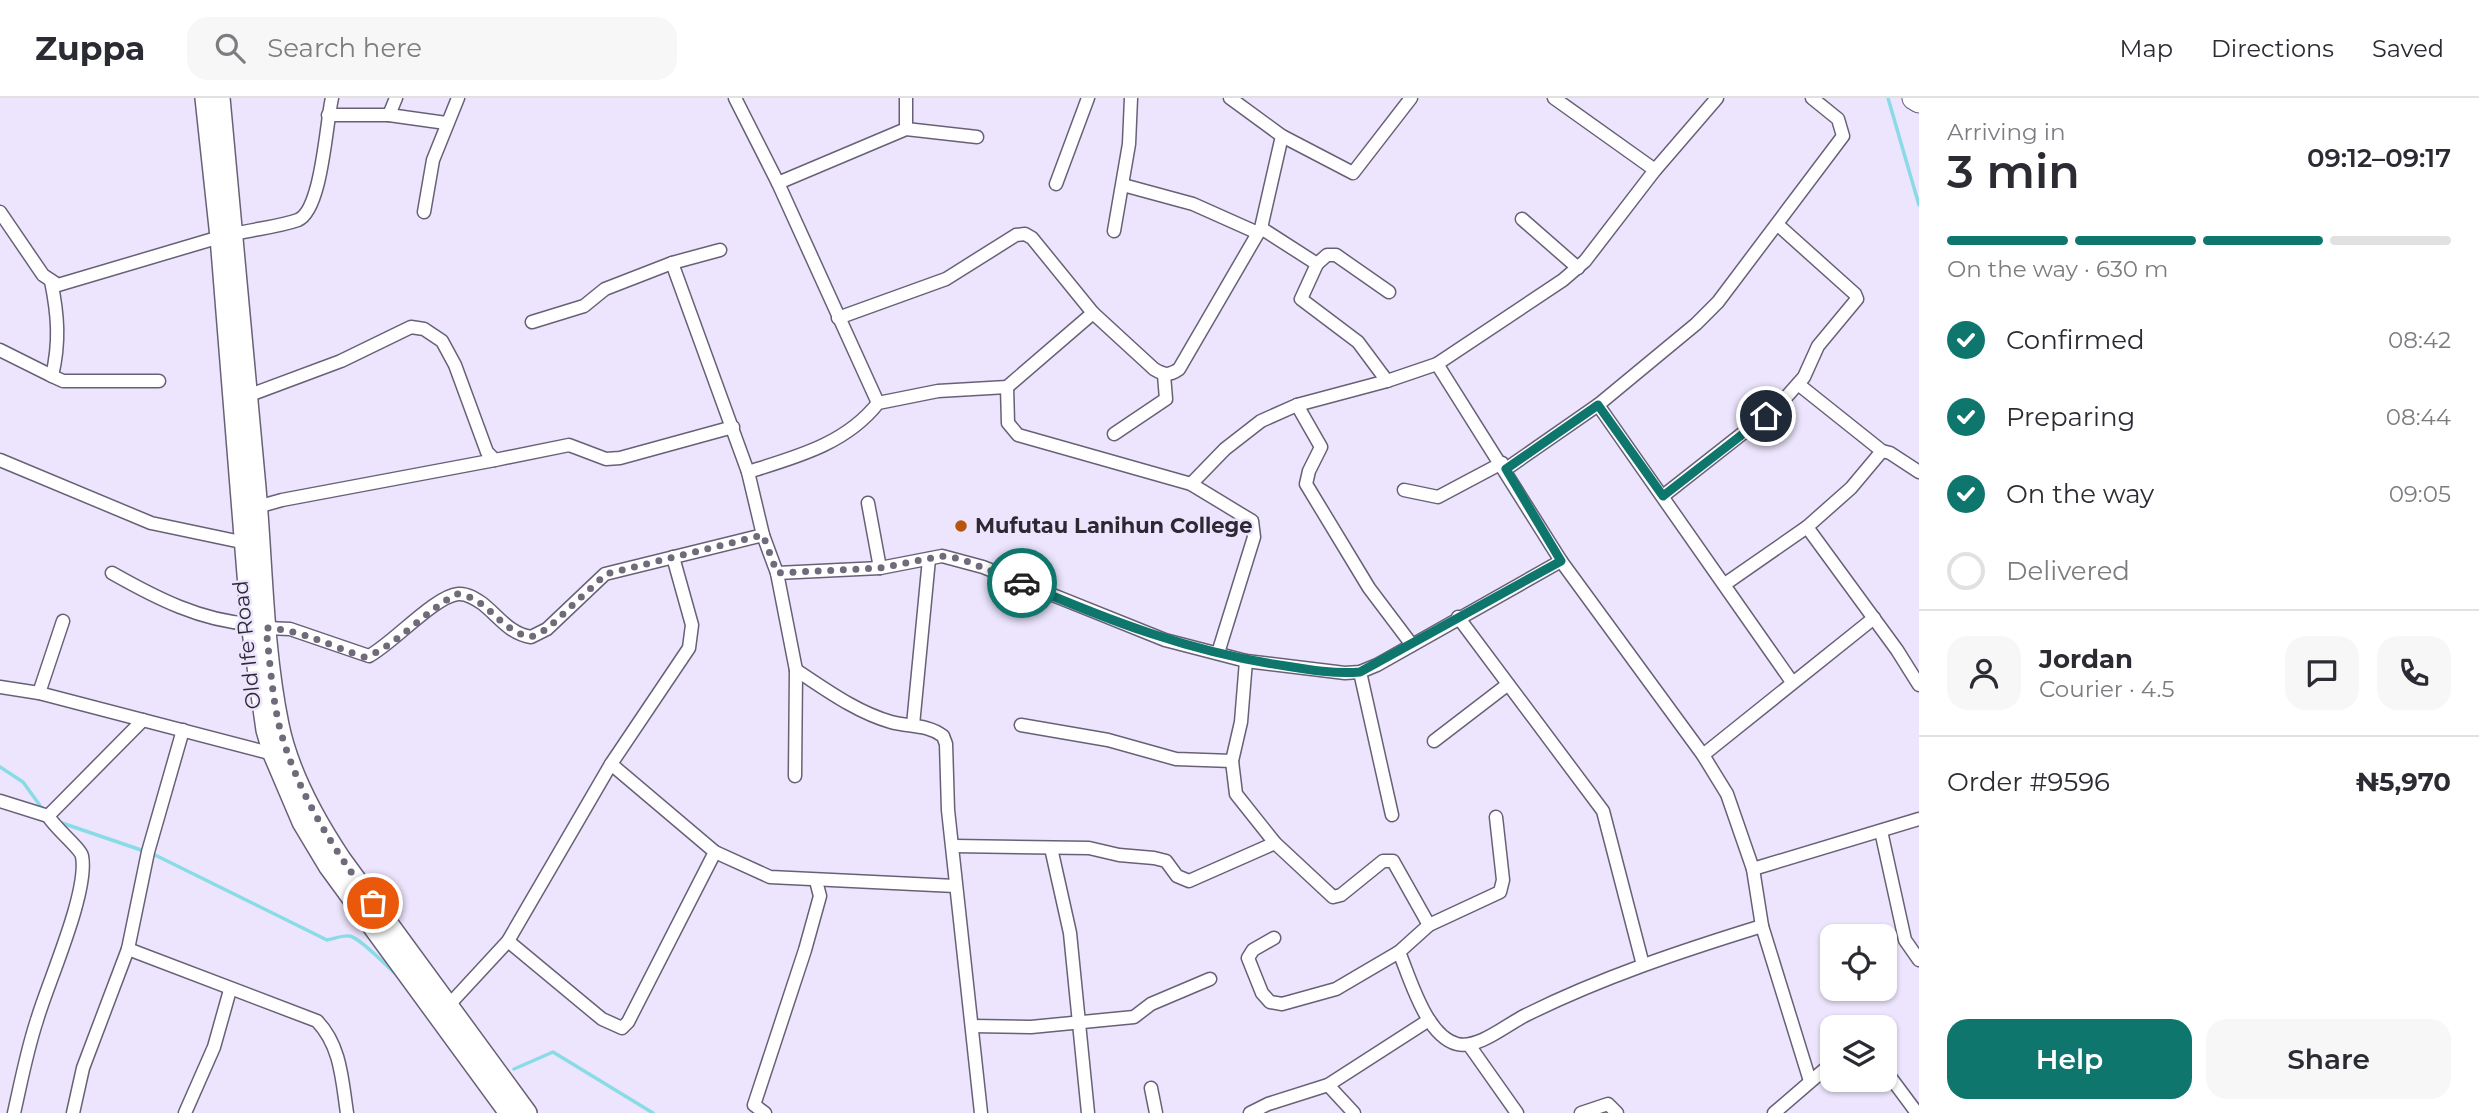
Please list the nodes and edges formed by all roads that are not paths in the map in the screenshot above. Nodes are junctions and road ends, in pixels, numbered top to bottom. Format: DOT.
graph roads {
  1 [pos="205,98"];
  2 [pos="220,98"];
  3 [pos="332,98"];
  4 [pos="396,98"];
  5 [pos="458,98"];
  6 [pos="736,98"];
  7 [pos="906,98"];
  8 [pos="1088,98"];
  9 [pos="1130,98"];
  10 [pos="1230,98"];
  11 [pos="1411,98"];
  12 [pos="1554,98"];
  13 [pos="1717,98"];
  14 [pos="1812,98"];
  15 [pos="1914,98"];
  16 [pos="1919,101"];
  17 [pos="328,115"];
  18 [pos="389,116"];
  19 [pos="446,123"];
  20 [pos="906,129"];
  21 [pos="1282,136"];
  22 [pos="977,137"];
  23 [pos="1654,170"];
  24 [pos="778,183"];
  25 [pos="1056,184"];
  26 [pos="1123,185"];
  27 [pos="0,212"];
  28 [pos="424,212"];
  29 [pos="1522,219"];
  30 [pos="1778,225"];
  31 [pos="1114,231"];
  32 [pos="1259,231"];
  33 [pos="227,235"];
  34 [pos="720,250"];
  35 [pos="672,263"];
  36 [pos="1317,264"];
  37 [pos="1578,268"];
  38 [pos="230,271"];
  39 [pos="51,281"];
  40 [pos="1389,292"];
  41 [pos="1093,313"];
  42 [pos="838,318"];
  43 [pos="532,322"];
  44 [pos="0,351"];
  45 [pos="1437,364"];
  46 [pos="1164,375"];
  47 [pos="52,376"];
  48 [pos="159,381"];
  49 [pos="1387,381"];
  50 [pos="1798,384"];
  51 [pos="1007,387"];
  52 [pos="247,396"];
  53 [pos="878,403"];
  54 [pos="1297,405"];
  55 [pos="1598,405"];
  56 [pos="733,427"];
  57 [pos="1114,434"];
  58 [pos="1882,452"];
  59 [pos="0,460"];
  60 [pos="495,460"];
  61 [pos="1504,466"];
  62 [pos="748,472"];
  63 [pos="1919,472"];
  64 [pos="1191,484"];
  65 [pos="1404,490"];
  66 [pos="1663,496"];
  67 [pos="868,503"];
  68 [pos="257,507"];
  69 [pos="1807,527"];
  70 [pos="763,535"];
  71 [pos="246,543"];
  72 [pos="673,557"];
  73 [pos="929,559"];
  74 [pos="1561,561"];
  75 [pos="880,568"];
  76 [pos="112,573"];
  77 [pos="777,573"];
  78 [pos="1726,584"];
  79 [pos="1458,617"];
  80 [pos="1874,618"];
  81 [pos="63,621"];
  82 [pos="259,626"];
  83 [pos="1412,645"];
  84 [pos="1218,653"];
  85 [pos="1246,661"];
  86 [pos="796,670"];
  87 [pos="1360,672"];
  88 [pos="1792,682"];
  89 [pos="1507,685"];
  90 [pos="1919,685"];
  91 [pos="0,687"];
  92 [pos="39,692"];
  93 [pos="143,720"];
  94 [pos="913,725"];
  95 [pos="1021,725"];
  96 [pos="183,730"];
  97 [pos="1434,741"];
  98 [pos="273,754"];
  99 [pos="1703,755"];
  100 [pos="1232,761"];
  101 [pos="611,764"];
  102 [pos="795,776"];
  103 [pos="0,801"];
  104 [pos="1392,815"];
  105 [pos="48,816"];
  106 [pos="1496,817"];
  107 [pos="1919,819"];
  108 [pos="1881,831"];
  109 [pos="1275,843"];
  110 [pos="954,846"];
  111 [pos="1051,848"];
  112 [pos="715,852"];
  113 [pos="1753,869"];
  114 [pos="816,881"];
  115 [pos="956,886"];
  116 [pos="1429,925"];
  117 [pos="1762,926"];
  118 [pos="383,929"];
  119 [pos="1274,938"];
  120 [pos="508,941"];
  121 [pos="128,948"];
  122 [pos="1399,952"];
  123 [pos="1919,960"];
  124 [pos="1643,965"];
  125 [pos="1210,979"];
  126 [pos="230,990"];
  127 [pos="448,1006"];
  128 [pos="1079,1020"];
  129 [pos="1429,1020"];
  130 [pos="972,1026"];
  131 [pos="1469,1045"];
  132 [pos="1820,1073"];
  133 [pos="1810,1081"];
  134 [pos="1328,1085"];
  135 [pos="1897,1086"];
  136 [pos="1151,1088"];
  137 [pos="1268,1108"];
  138 [pos="13,1113"];
  139 [pos="72,1113"];
  140 [pos="185,1113"];
  141 [pos="347,1113"];
  142 [pos="509,1113"];
  143 [pos="527,1113"];
  144 [pos="765,1113"];
  145 [pos="981,1113"];
  146 [pos="1087,1113"];
  147 [pos="1156,1113"];
  148 [pos="1250,1113"];
  149 [pos="1354,1113"];
  150 [pos="1517,1113"];
  151 [pos="1581,1113"];
  152 [pos="1617,1113"];
  153 [pos="1774,1113"];
  154 [pos="1917,1113"];
  1 -- 33 [label="main road, Old Ife Road"];
  2 -- 33 [label="main road, Old Ife Road"];
  3 -- 17 [label="street"];
  4 -- 18 [label="street"];
  5 -- 19 [label="street"];
  6 -- 24 [label="street"];
  7 -- 20 [label="street"];
  8 -- 25 [label="street"];
  9 -- 26 [label="street"];
  10 -- 21 [label="street"];
  11 -- 21 [label="street"];
  12 -- 23 [label="street"];
  13 -- 23 [label="street"];
  14 -- 30 [label="street"];
  15 -- 16 [label="highway"];
  17 -- 18 [label="street"];
  17 -- 33 [label="street"];
  18 -- 19 [label="street"];
  19 -- 28 [label="street"];
  20 -- 22 [label="street"];
  20 -- 24 [label="street"];
  21 -- 32 [label="street"];
  23 -- 37 [label="street"];
  24 -- 42 [label="street"];
  26 -- 31 [label="street"];
  26 -- 32 [label="street"];
  27 -- 39 [label="street"];
  29 -- 37 [label="street"];
  30 -- 50 [label="street"];
  30 -- 55 [label="street"];
  32 -- 36 [label="street"];
  32 -- 46 [label="street"];
  33 -- 38 [label="main road, Old Ife Road"];
  33 -- 39 [label="street"];
  34 -- 35 [label="street"];
  35 -- 43 [label="street"];
  35 -- 56 [label="street"];
  36 -- 40 [label="street"];
  36 -- 49 [label="street"];
  37 -- 45 [label="street"];
  38 -- 52 [label="main road, Old Ife Road"];
  38 -- 71 [label="main road, Old Ife Road"];
  39 -- 47 [label="street"];
  41 -- 42 [label="street"];
  41 -- 46 [label="street"];
  41 -- 51 [label="street"];
  42 -- 53 [label="street"];
  44 -- 47 [label="street"];
  45 -- 49 [label="street"];
  45 -- 61 [label="street"];
  46 -- 57 [label="street"];
  47 -- 48 [label="street"];
  49 -- 54 [label="street"];
  50 -- 58 [label="street"];
  50 -- 66 [label="street"];
  51 -- 53 [label="street"];
  51 -- 64 [label="street"];
  52 -- 60 [label="street"];
  52 -- 68 [label="main road, Old Ife Road"];
  53 -- 62 [label="street"];
  54 -- 64 [label="street"];
  54 -- 83 [label="street"];
  55 -- 61 [label="street"];
  55 -- 66 [label="street"];
  56 -- 60 [label="street"];
  56 -- 62 [label="street"];
  58 -- 63 [label="street"];
  58 -- 69 [label="street"];
  59 -- 71 [label="street"];
  60 -- 68 [label="street"];
  61 -- 65 [label="street"];
  61 -- 74 [label="street"];
  62 -- 70 [label="street"];
  64 -- 84 [label="street"];
  66 -- 78 [label="street"];
  67 -- 75 [label="street"];
  68 -- 82 [label="main road, Old Ife Road"];
  69 -- 78 [label="street"];
  69 -- 80 [label="street"];
  70 -- 72 [label="street"];
  70 -- 77 [label="street"];
  71 -- 82 [label="main road, Old Ife Road"];
  72 -- 82 [label="street"];
  72 -- 101 [label="street"];
  73 -- 75 [label="street"];
  73 -- 84 [label="street"];
  73 -- 94 [label="street"];
  74 -- 79 [label="street"];
  74 -- 99 [label="street"];
  75 -- 77 [label="street"];
  76 -- 82 [label="street"];
  77 -- 86 [label="street"];
  78 -- 88 [label="street"];
  79 -- 83 [label="street"];
  79 -- 89 [label="street"];
  80 -- 88 [label="street"];
  80 -- 90 [label="street"];
  81 -- 92 [label="street"];
  82 -- 98 [label="main road, Old Ife Road"];
  82 -- 118 [label="main road, Old Ife Road"];
  83 -- 87 [label="street"];
  84 -- 85 [label="street"];
  85 -- 87 [label="street"];
  85 -- 100 [label="street"];
  86 -- 94 [label="street"];
  86 -- 102 [label="street"];
  87 -- 104 [label="street"];
  88 -- 99 [label="street"];
  89 -- 97 [label="street"];
  89 -- 124 [label="street"];
  91 -- 92 [label="street"];
  92 -- 93 [label="street"];
  93 -- 96 [label="street"];
  93 -- 105 [label="street"];
  94 -- 110 [label="street"];
  95 -- 100 [label="street"];
  96 -- 98 [label="street"];
  96 -- 121 [label="street"];
  98 -- 118 [label="main road, Old Ife Road"];
  99 -- 113 [label="street"];
  100 -- 109 [label="street"];
  101 -- 112 [label="street"];
  101 -- 120 [label="street"];
  103 -- 105 [label="street"];
  105 -- 138 [label="street"];
  106 -- 116 [label="street"];
  107 -- 108 [label="street"];
  108 -- 113 [label="street"];
  108 -- 123 [label="street"];
  109 -- 111 [label="street"];
  109 -- 116 [label="street"];
  110 -- 111 [label="street"];
  110 -- 115 [label="street"];
  111 -- 128 [label="street"];
  112 -- 114 [label="street"];
  112 -- 120 [label="street"];
  113 -- 117 [label="street"];
  114 -- 115 [label="street"];
  114 -- 144 [label="street"];
  115 -- 130 [label="street"];
  116 -- 122 [label="street"];
  117 -- 124 [label="street"];
  117 -- 133 [label="street"];
  118 -- 127 [label="main road, Old Ife Road"];
  118 -- 142 [label="main road, Old Ife Road"];
  119 -- 122 [label="street"];
  120 -- 127 [label="street"];
  121 -- 126 [label="street"];
  121 -- 139 [label="street"];
  122 -- 129 [label="street"];
  124 -- 131 [label="street"];
  125 -- 128 [label="street"];
  126 -- 140 [label="street"];
  126 -- 141 [label="street"];
  127 -- 143 [label="main road, Old Ife Road"];
  128 -- 130 [label="street"];
  128 -- 146 [label="street"];
  129 -- 131 [label="street"];
  129 -- 134 [label="street"];
  130 -- 145 [label="street"];
  131 -- 150 [label="street"];
  132 -- 133 [label="street"];
  133 -- 153 [label="street"];
  134 -- 137 [label="street"];
  134 -- 149 [label="street"];
  135 -- 154 [label="street"];
  136 -- 147 [label="street"];
  137 -- 148 [label="street"];
  151 -- 152 [label="street"];
}
